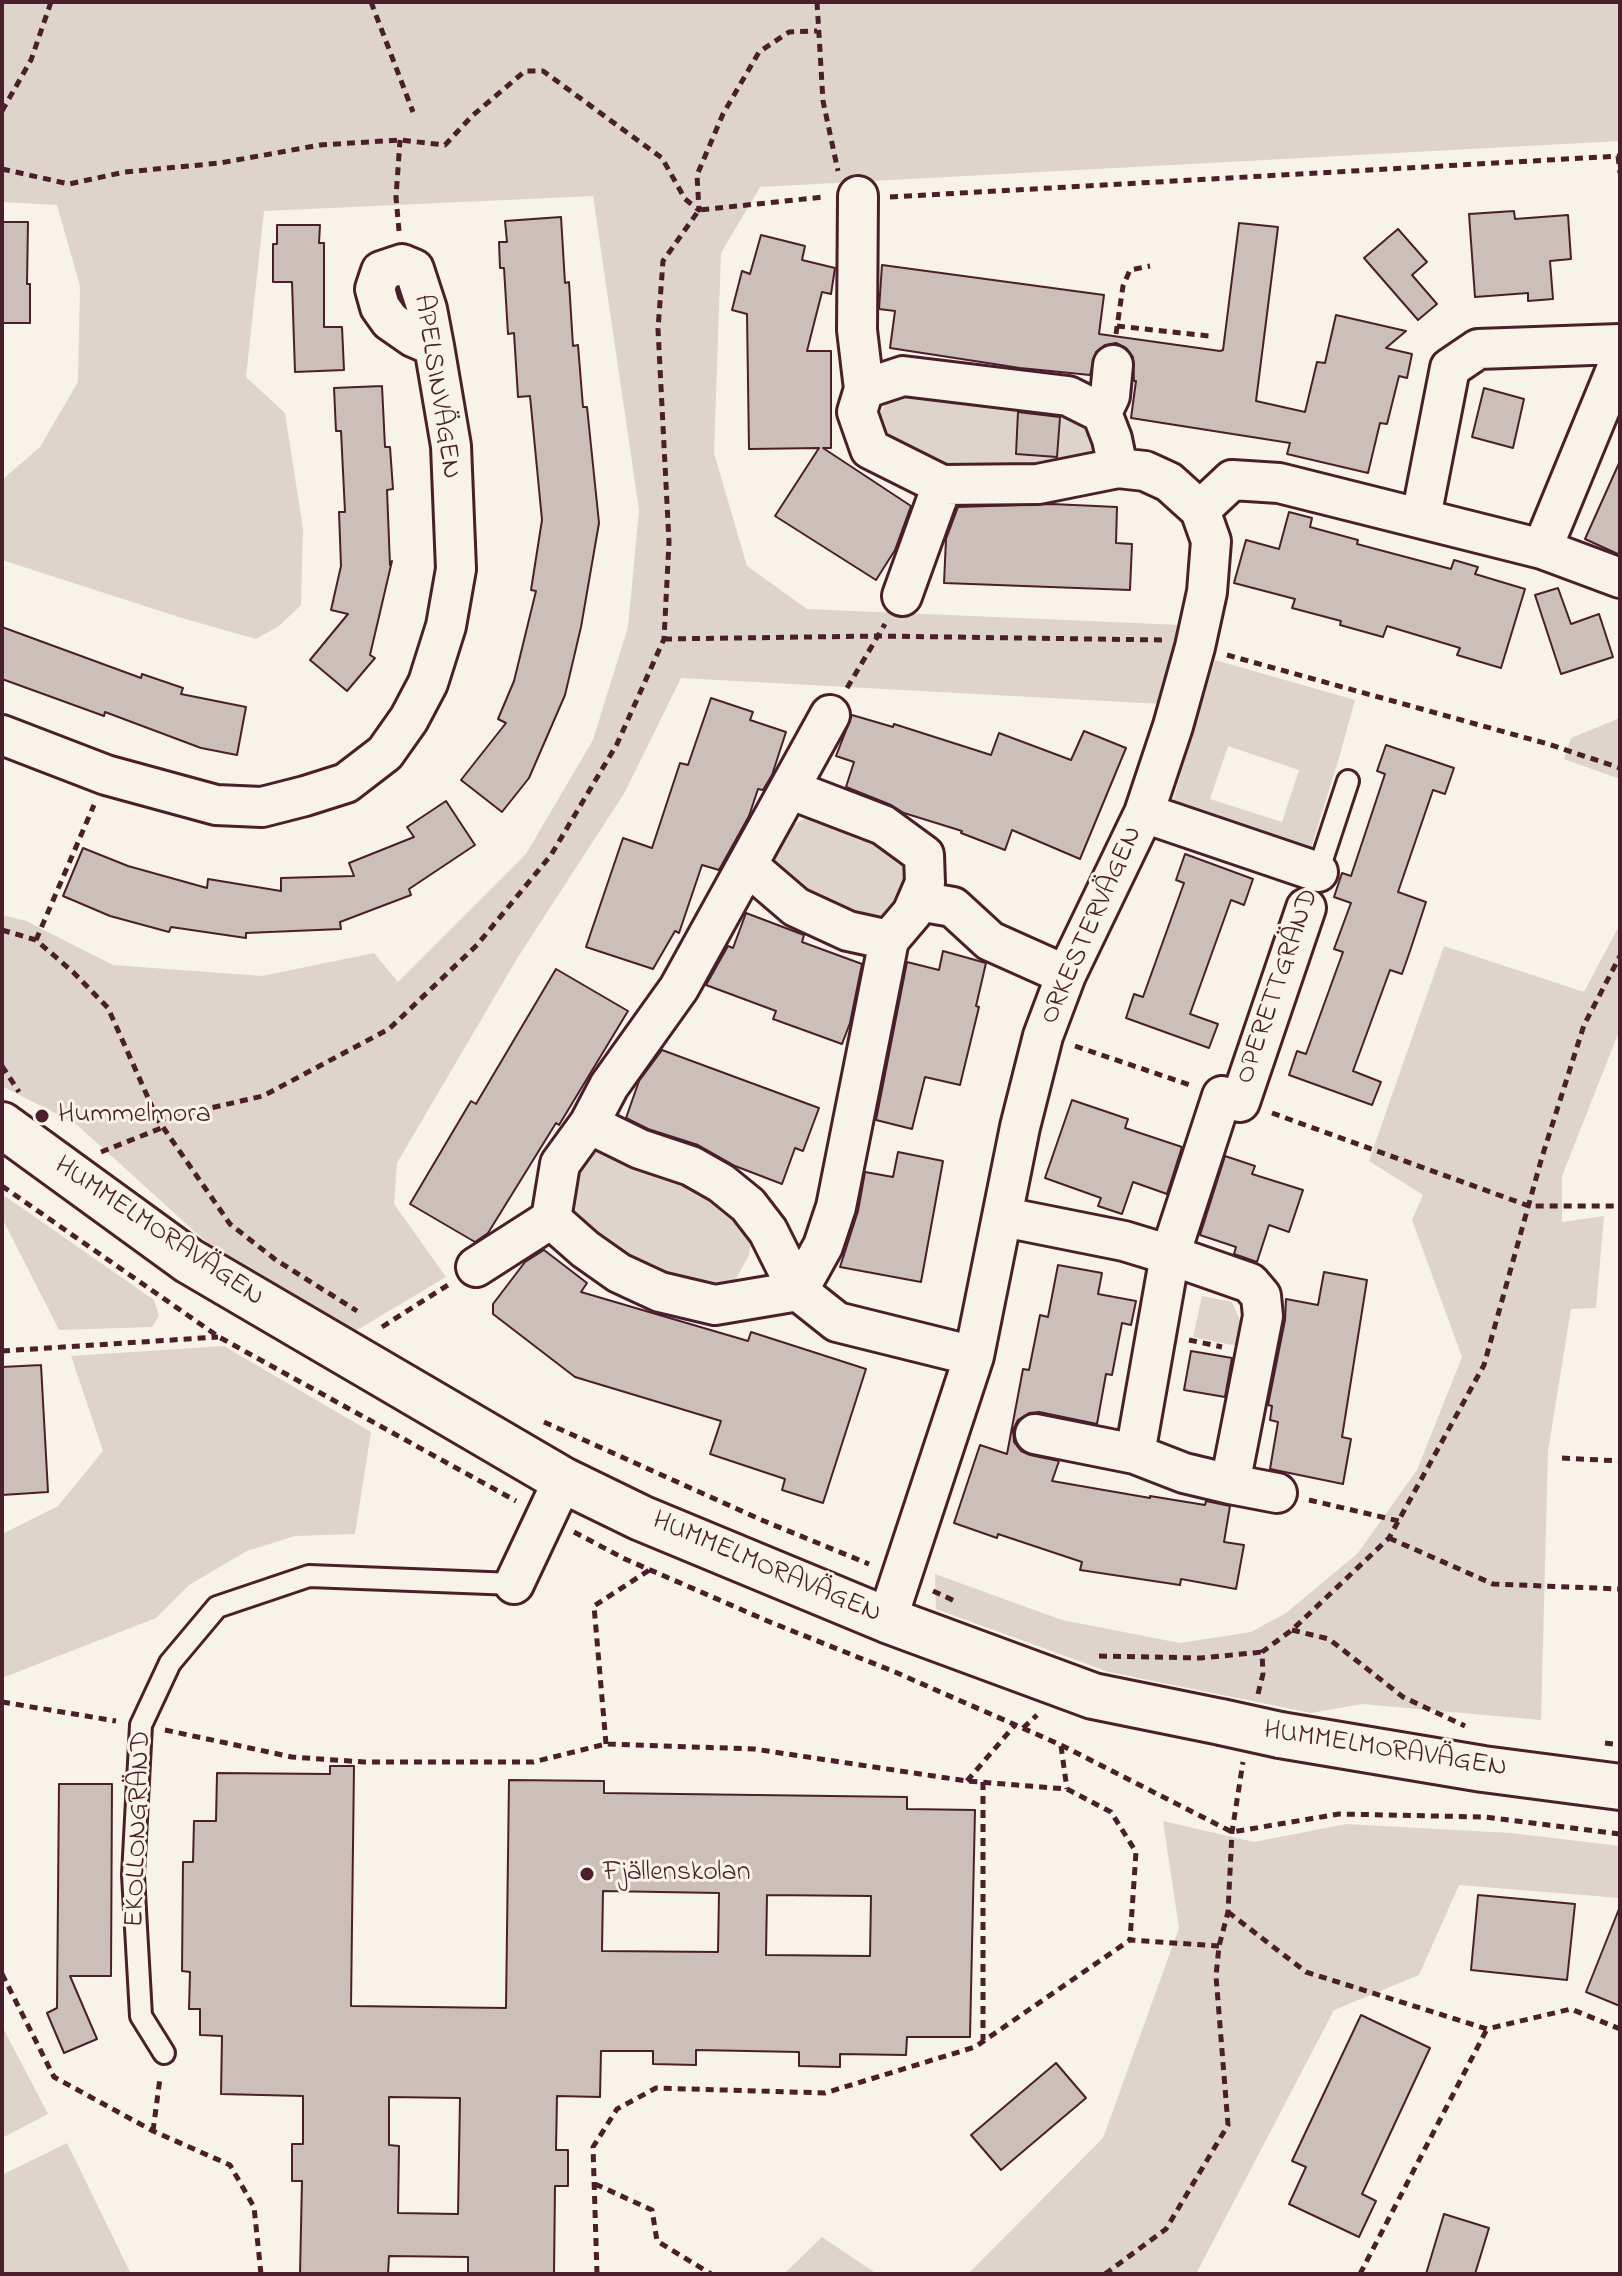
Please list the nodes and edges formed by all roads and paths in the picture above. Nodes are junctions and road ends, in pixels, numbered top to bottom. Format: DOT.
graph roads {
  1 [pos="51,2"];
  2 [pos="371,2"];
  3 [pos="817,2"];
  4 [pos="817,31"];
  5 [pos="2,111"];
  6 [pos="413,112"];
  7 [pos="400,140"];
  8 [pos="1619,156"];
  9 [pos="2,169"];
  10 [pos="1620,173"];
  11 [pos="851,196"];
  12 [pos="699,210"];
  13 [pos="1150,266"];
  14 [pos="414,269"];
  15 [pos="1117,326"];
  16 [pos="1209,336"];
  17 [pos="1620,344"];
  18 [pos="1620,360"];
  19 [pos="1113,365"];
  20 [pos="864,389"];
  21 [pos="1102,413"];
  22 [pos="1118,468"];
  23 [pos="942,485"];
  24 [pos="1200,510"];
  25 [pos="1421,517"];
  26 [pos="1542,549"];
  27 [pos="1620,578"];
  28 [pos="902,596"];
  29 [pos="878,636"];
  30 [pos="664,639"];
  31 [pos="1195,647"];
  32 [pos="830,715"];
  33 [pos="2,735"];
  34 [pos="1620,768"];
  35 [pos="106,775"];
  36 [pos="1348,781"];
  37 [pos="789,789"];
  38 [pos="1144,813"];
  39 [pos="747,865"];
  40 [pos="1318,872"];
  41 [pos="918,901"];
  42 [pos="1306,908"];
  43 [pos="2,930"];
  44 [pos="36,940"];
  45 [pos="889,940"];
  46 [pos="1620,956"];
  47 [pos="1066,975"];
  48 [pos="1043,1036"];
  49 [pos="2,1066"];
  50 [pos="1231,1099"];
  51 [pos="14,1115"];
  52 [pos="158,1120"];
  53 [pos="589,1124"];
  54 [pos="164,1127"];
  55 [pos="96,1153"];
  56 [pos="1529,1206"];
  57 [pos="1620,1206"];
  58 [pos="1004,1217"];
  59 [pos="551,1219"];
  60 [pos="1170,1255"];
  61 [pos="476,1267"];
  62 [pos="798,1291"];
  63 [pos="382,1327"];
  64 [pos="1157,1334"];
  65 [pos="395,1335"];
  66 [pos="219,1337"];
  67 [pos="2,1351"];
  68 [pos="1257,1353"];
  69 [pos="974,1356"];
  70 [pos="542,1421"];
  71 [pos="1035,1434"];
  72 [pos="1135,1454"];
  73 [pos="1562,1458"];
  74 [pos="1620,1461"];
  75 [pos="563,1480"];
  76 [pos="1230,1484"];
  77 [pos="1277,1493"];
  78 [pos="1399,1521"];
  79 [pos="1389,1538"];
  80 [pos="651,1569"];
  81 [pos="900,1577"];
  82 [pos="514,1584"];
  83 [pos="1620,1589"];
  84 [pos="968,1607"];
  85 [pos="887,1620"];
  86 [pos="1292,1630"];
  87 [pos="1262,1652"];
  88 [pos="1092,1656"];
  89 [pos="2,1702"];
  90 [pos="1038,1715"];
  91 [pos="141,1725"];
  92 [pos="1015,1725"];
  93 [pos="1023,1728"];
  94 [pos="1251,1728"];
  95 [pos="1474,1730"];
  96 [pos="1591,1742"];
  97 [pos="606,1744"];
  98 [pos="1061,1745"];
  99 [pos="1620,1745"];
  100 [pos="967,1781"];
  101 [pos="983,1782"];
  102 [pos="1620,1787"];
  103 [pos="1067,1789"];
  104 [pos="1228,1912"];
  105 [pos="1130,1940"];
  106 [pos="1219,1946"];
  107 [pos="2,1974"];
  108 [pos="1487,2029"];
  109 [pos="1620,2029"];
  110 [pos="983,2041"];
  111 [pos="164,2053"];
  112 [pos="153,2131"];
  113 [pos="595,2184"];
  114 [pos="261,2274"];
  115 [pos="597,2274"];
  116 [pos="711,2274"];
  117 [pos="1105,2274"];
  118 [pos="1360,2274"];
  1 -- 5 [label="path"];
  2 -- 6 [label="path"];
  3 -- 4 [label="path"];
  4 -- 11 [label="path"];
  4 -- 12 [label="path"];
  7 -- 9 [label="path"];
  7 -- 12 [label="path"];
  7 -- 14 [label="path"];
  8 -- 10 [label="path"];
  8 -- 11 [label="path"];
  11 -- 12 [label="path"];
  11 -- 20 [label="street"];
  12 -- 30 [label="path"];
  13 -- 15 [label="path"];
  14 -- 35 [label="street, APELSINVÄGEN"];
  15 -- 16 [label="path"];
  15 -- 19 [label="path"];
  17 -- 25 [label="street"];
  18 -- 26 [label="street"];
  19 -- 21 [label="street"];
  20 -- 21 [label="street"];
  20 -- 23 [label="street"];
  21 -- 22 [label="street"];
  22 -- 23 [label="street"];
  22 -- 24 [label="street"];
  23 -- 28 [label="street"];
  24 -- 25 [label="street"];
  24 -- 31 [label="street, ORKESTERVÄGEN"];
  25 -- 26 [label="street"];
  26 -- 27 [label="street"];
  28 -- 29 [label="path"];
  29 -- 30 [label="path"];
  29 -- 31 [label="path"];
  29 -- 32 [label="path"];
  30 -- 52 [label="path"];
  31 -- 34 [label="path"];
  31 -- 38 [label="street, ORKESTERVÄGEN"];
  32 -- 37 [label="street"];
  33 -- 35 [label="street, APELSINVÄGEN"];
  35 -- 44 [label="path"];
  36 -- 40 [label="lane, OPERETTGRÄND"];
  37 -- 39 [label="street"];
  37 -- 41 [label="street"];
  38 -- 40 [label="street, OPERETTGRÄND"];
  38 -- 47 [label="street, ORKESTERVÄGEN"];
  39 -- 45 [label="street"];
  39 -- 53 [label="street"];
  40 -- 42 [label="lane, OPERETTGRÄND"];
  41 -- 45 [label="street"];
  41 -- 47 [label="street"];
  42 -- 50 [label="street, OPERETTGRÄND"];
  43 -- 44 [label="path"];
  44 -- 52 [label="path"];
  45 -- 62 [label="street"];
  46 -- 56 [label="path"];
  47 -- 48 [label="street, ORKESTERVÄGEN"];
  48 -- 50 [label="path"];
  48 -- 58 [label="street, ORKESTERVÄGEN"];
  49 -- 51 [label="path"];
  50 -- 56 [label="path"];
  50 -- 60 [label="street, OPERETTGRÄND"];
  51 -- 75 [label="street, HUMMELMORAVÄGEN"];
  52 -- 54 [label="path"];
  53 -- 59 [label="street"];
  53 -- 62 [label="street"];
  54 -- 55 [label="path"];
  54 -- 63 [label="path"];
  56 -- 57 [label="path"];
  56 -- 78 [label="path"];
  58 -- 60 [label="street"];
  58 -- 69 [label="street, ORKESTERVÄGEN"];
  59 -- 61 [label="street"];
  59 -- 62 [label="street"];
  60 -- 64 [label="street, OPERETTGRÄND"];
  60 -- 68 [label="street"];
  61 -- 63 [label="path"];
  62 -- 69 [label="street"];
  63 -- 65 [label="path"];
  64 -- 68 [label="path"];
  64 -- 72 [label="street, OPERETTGRÄND"];
  66 -- 67 [label="path"];
  68 -- 76 [label="street"];
  69 -- 81 [label="street, ORKESTERVÄGEN"];
  70 -- 81 [label="path"];
  71 -- 72 [label="street"];
  72 -- 76 [label="street"];
  73 -- 74 [label="path"];
  75 -- 82 [label="street, EKOLLONGRÄND"];
  75 -- 85 [label="street, HUMMELMORAVÄGEN"];
  76 -- 77 [label="street"];
  77 -- 78 [label="path"];
  78 -- 79 [label="path"];
  79 -- 83 [label="path"];
  79 -- 86 [label="path"];
  80 -- 97 [label="path"];
  81 -- 84 [label="path"];
  81 -- 85 [label="street, ORKESTERVÄGEN"];
  82 -- 91 [label="lane, EKOLLONGRÄND"];
  85 -- 94 [label="street, HUMMELMORAVÄGEN"];
  86 -- 87 [label="path"];
  86 -- 95 [label="path"];
  87 -- 88 [label="path"];
  87 -- 94 [label="path"];
  89 -- 91 [label="path"];
  90 -- 93 [label="path"];
  91 -- 97 [label="path"];
  91 -- 111 [label="lane, EKOLLONGRÄND"];
  92 -- 100 [label="path"];
  94 -- 102 [label="street, HUMMELMORAVÄGEN"];
  94 -- 104 [label="path"];
  96 -- 99 [label="path"];
  97 -- 100 [label="path"];
  98 -- 103 [label="path"];
  100 -- 101 [label="path"];
  101 -- 103 [label="path"];
  101 -- 110 [label="path"];
  103 -- 105 [label="path"];
  104 -- 106 [label="path"];
  104 -- 108 [label="path"];
  105 -- 106 [label="path"];
  105 -- 110 [label="path"];
  106 -- 117 [label="path"];
  107 -- 112 [label="path"];
  108 -- 109 [label="path"];
  108 -- 118 [label="path"];
  110 -- 113 [label="path"];
  111 -- 112 [label="path"];
  112 -- 114 [label="path"];
  113 -- 115 [label="path"];
  113 -- 116 [label="path"];
}
